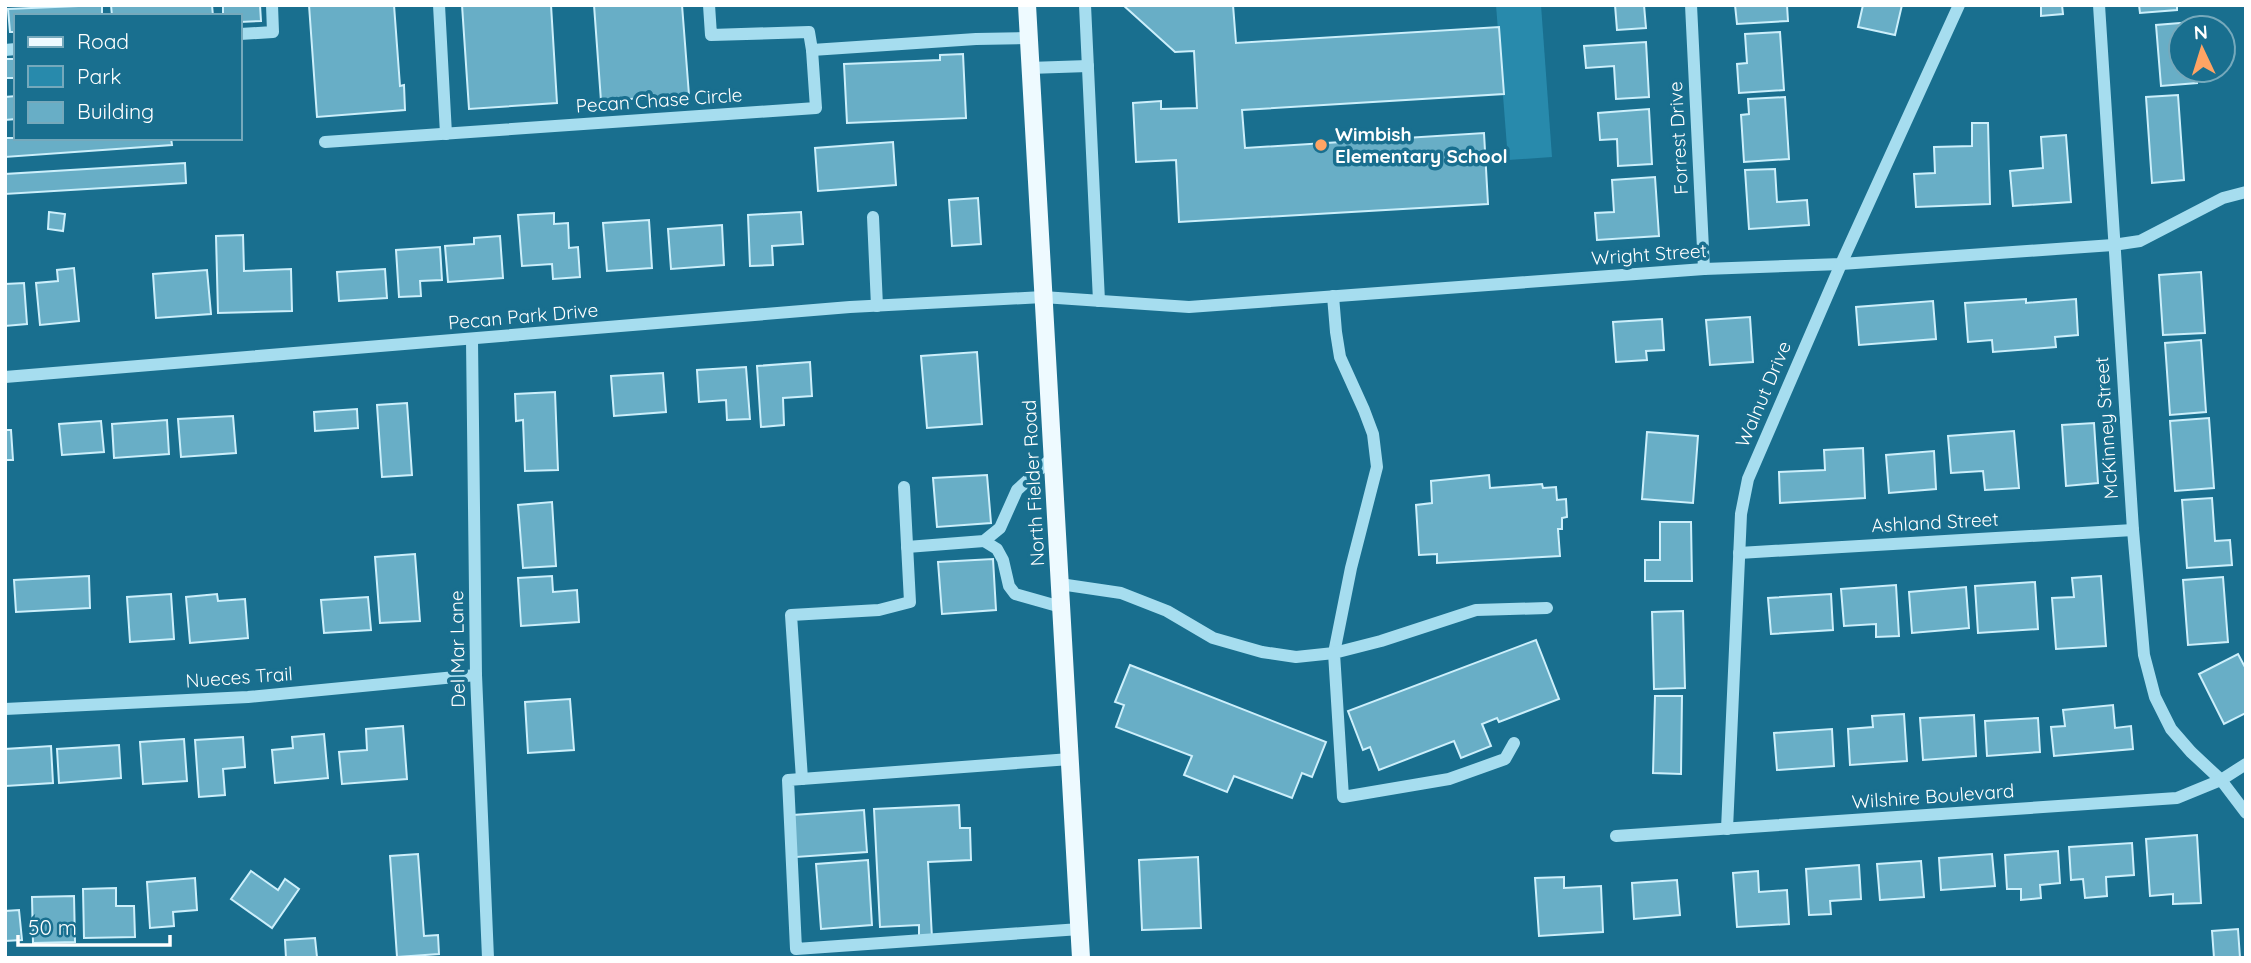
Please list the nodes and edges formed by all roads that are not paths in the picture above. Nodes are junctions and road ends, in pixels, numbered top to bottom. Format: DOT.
graph roads {
  1 [pos="272,5"];
  2 [pos="439,5"];
  3 [pos="709,5"];
  4 [pos="1027,5"];
  5 [pos="1085,5"];
  6 [pos="1691,5"];
  7 [pos="1959,5"];
  8 [pos="2099,5"];
  9 [pos="242,34"];
  10 [pos="1028,38"];
  11 [pos="812,50"];
  12 [pos="1088,66"];
  13 [pos="1029,68"];
  14 [pos="446,134"];
  15 [pos="326,142"];
  16 [pos="2246,192"];
  17 [pos="873,217"];
  18 [pos="2113,245"];
  19 [pos="1841,264"];
  20 [pos="1704,268"];
  21 [pos="1333,296"];
  22 [pos="1043,297"];
  23 [pos="1099,301"];
  24 [pos="877,306"];
  25 [pos="472,340"];
  26 [pos="5,377"];
  27 [pos="1053,457"];
  28 [pos="904,487"];
  29 [pos="2133,530"];
  30 [pos="984,541"];
  31 [pos="907,547"];
  32 [pos="1739,553"];
  33 [pos="1060,584"];
  34 [pos="1061,607"];
  35 [pos="1547,608"];
  36 [pos="1334,653"];
  37 [pos="476,675"];
  38 [pos="5,709"];
  39 [pos="1514,743"];
  40 [pos="1070,759"];
  41 [pos="2246,764"];
  42 [pos="802,779"];
  43 [pos="2221,780"];
  44 [pos="2246,813"];
  45 [pos="1727,829"];
  46 [pos="1616,836"];
  47 [pos="1080,929"];
  48 [pos="488,958"];
  49 [pos="1082,958"];
  1 -- 9 [label="street"];
  2 -- 14 [label="street"];
  3 -- 11 [label="street"];
  4 -- 10 [label="main road, North Fielder Road"];
  5 -- 12 [label="street"];
  6 -- 20 [label="street, Forrest Drive"];
  7 -- 19 [label="street, Walnut Drive"];
  8 -- 18 [label="street, McKinney Street"];
  10 -- 11 [label="street"];
  10 -- 13 [label="main road, North Fielder Road"];
  11 -- 14 [label="street, Pecan Chase Circle"];
  12 -- 13 [label="street"];
  12 -- 23 [label="street"];
  13 -- 22 [label="main road, North Fielder Road"];
  14 -- 15 [label="street, Pecan Chase Circle"];
  16 -- 18 [label="street, Wright Street"];
  17 -- 24 [label="street"];
  18 -- 19 [label="street, Wright Street"];
  18 -- 29 [label="street, McKinney Street"];
  19 -- 20 [label="street, Wright Street"];
  19 -- 32 [label="street, Walnut Drive"];
  20 -- 21 [label="street, Wright Street"];
  21 -- 23 [label="street, Wright Street"];
  21 -- 36 [label="street"];
  22 -- 23 [label="street, Wright Street"];
  22 -- 24 [label="street, Pecan Park Drive"];
  22 -- 27 [label="main road, North Fielder Road"];
  24 -- 25 [label="street, Pecan Park Drive"];
  25 -- 26 [label="street, Pecan Park Drive"];
  25 -- 37 [label="street, Del Mar Lane"];
  27 -- 30 [label="street"];
  27 -- 33 [label="main road, North Fielder Road"];
  28 -- 31 [label="street"];
  29 -- 32 [label="street, Ashland Street"];
  29 -- 43 [label="street, McKinney Street"];
  30 -- 31 [label="street"];
  30 -- 34 [label="street"];
  31 -- 42 [label="street"];
  32 -- 45 [label="street, Walnut Drive"];
  33 -- 34 [label="main road, North Fielder Road"];
  33 -- 36 [label="street"];
  34 -- 40 [label="main road, North Fielder Road"];
  35 -- 36 [label="street"];
  36 -- 39 [label="street"];
  37 -- 38 [label="street, Nueces Trail"];
  37 -- 48 [label="street, Del Mar Lane"];
  40 -- 42 [label="street"];
  40 -- 47 [label="main road, North Fielder Road"];
  41 -- 43 [label="street, Wilshire Boulevard"];
  42 -- 47 [label="street"];
  43 -- 44 [label="street, McKinney Street"];
  43 -- 45 [label="street, Wilshire Boulevard"];
  45 -- 46 [label="street, Wilshire Boulevard"];
  47 -- 49 [label="main road, North Fielder Road"];
}
